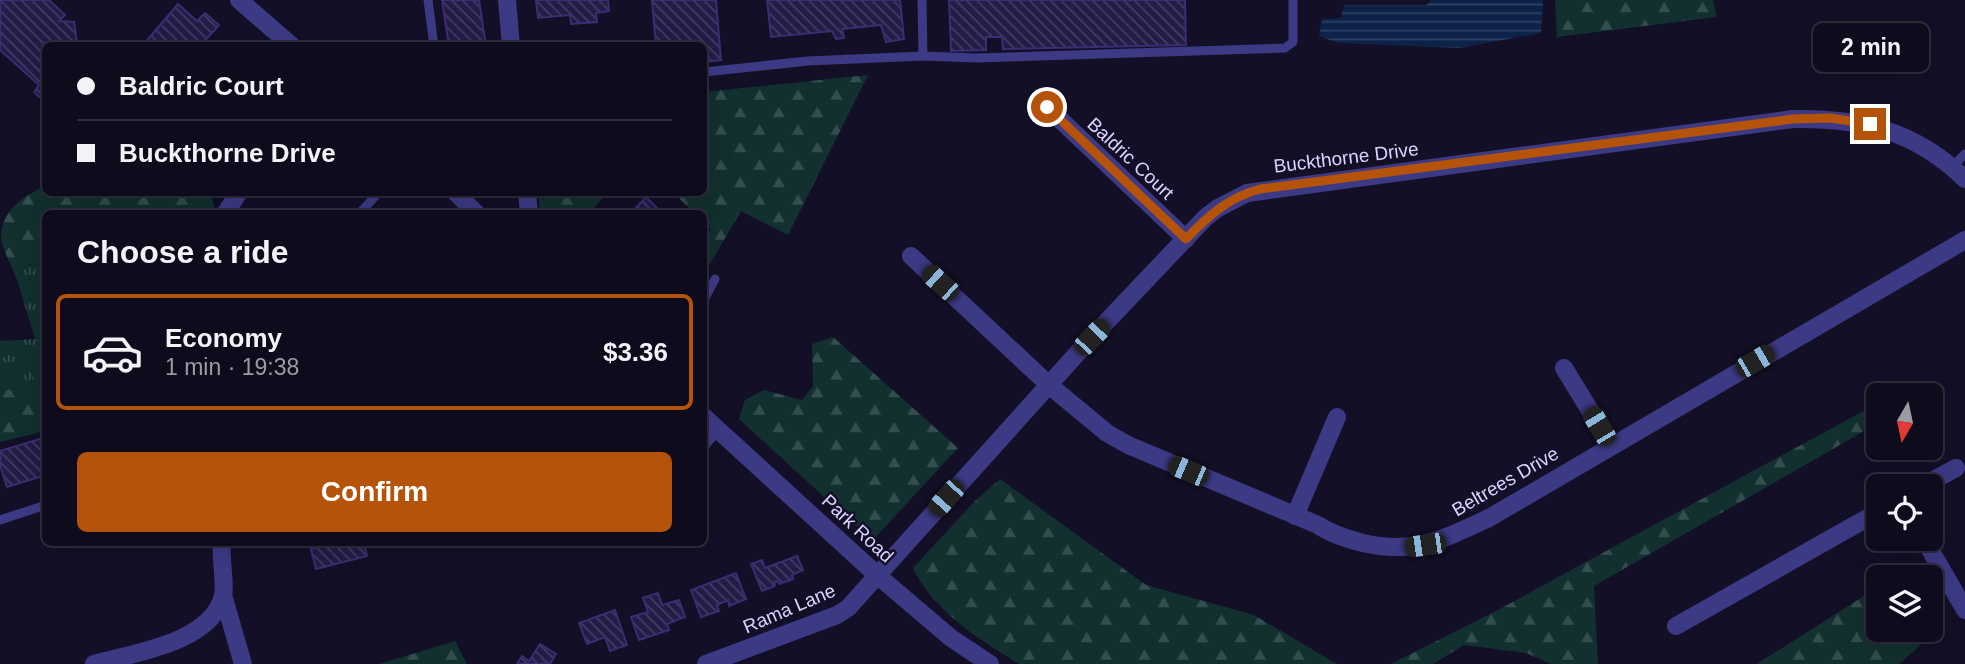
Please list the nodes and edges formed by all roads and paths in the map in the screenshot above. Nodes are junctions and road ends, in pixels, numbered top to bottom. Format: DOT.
graph roads {
  1 [pos="239,0"];
  2 [pos="428,0"];
  3 [pos="507,0"];
  4 [pos="922,0"];
  5 [pos="1293,0"];
  6 [pos="287,42"];
  7 [pos="433,42"];
  8 [pos="511,42"];
  9 [pos="923,55"];
  10 [pos="707,72"];
  11 [pos="1047,107"];
  12 [pos="1961,167"];
  13 [pos="375,196"];
  14 [pos="459,196"];
  15 [pos="363,210"];
  16 [pos="473,210"];
  17 [pos="1186,239"];
  18 [pos="1965,240"];
  19 [pos="911,256"];
  20 [pos="715,279"];
  21 [pos="707,294"];
  22 [pos="1564,368"];
  23 [pos="1049,385"];
  24 [pos="1337,416"];
  25 [pos="707,420"];
  26 [pos="718,430"];
  27 [pos="707,443"];
  28 [pos="1611,445"];
  29 [pos="1956,468"];
  30 [pos="1943,475"];
  31 [pos="42,506"];
  32 [pos="1296,516"];
  33 [pos="1866,519"];
  34 [pos="0,520"];
  35 [pos="222,546"];
  36 [pos="1931,551"];
  37 [pos="877,575"];
  38 [pos="223,595"];
  39 [pos="1965,610"];
  40 [pos="1676,626"];
  41 [pos="94,664"];
  42 [pos="243,664"];
  43 [pos="706,664"];
  44 [pos="990,664"];
  1 -- 6 [label="street"];
  2 -- 7 [label="lane"];
  3 -- 8 [label="street"];
  4 -- 9 [label="lane"];
  5 -- 9 [label="lane"];
  9 -- 10 [label="lane"];
  11 -- 17 [label="street, Baldric Court"];
  12 -- 17 [label="street, Buckthorne Drive"];
  13 -- 15 [label="lane"];
  14 -- 16 [label="street"];
  17 -- 23 [label="street, Buckthorne Drive"];
  18 -- 28 [label="street, Beltrees Drive"];
  19 -- 23 [label="street, Beltrees Drive"];
  20 -- 21 [label="lane"];
  22 -- 28 [label="street"];
  23 -- 32 [label="street, Beltrees Drive"];
  23 -- 37 [label="street, Buckthorne Drive"];
  24 -- 32 [label="street"];
  25 -- 26 [label="street, Park Road"];
  26 -- 27 [label="lane"];
  26 -- 37 [label="street, Park Road"];
  28 -- 32 [label="street, Beltrees Drive"];
  29 -- 30 [label="street"];
  31 -- 34 [label="lane"];
  33 -- 40 [label="street"];
  35 -- 38 [label="street"];
  36 -- 39 [label="street"];
  37 -- 43 [label="street, Rama Lane"];
  37 -- 44 [label="street, Park Road"];
  38 -- 41 [label="street"];
  38 -- 42 [label="street"];
}
